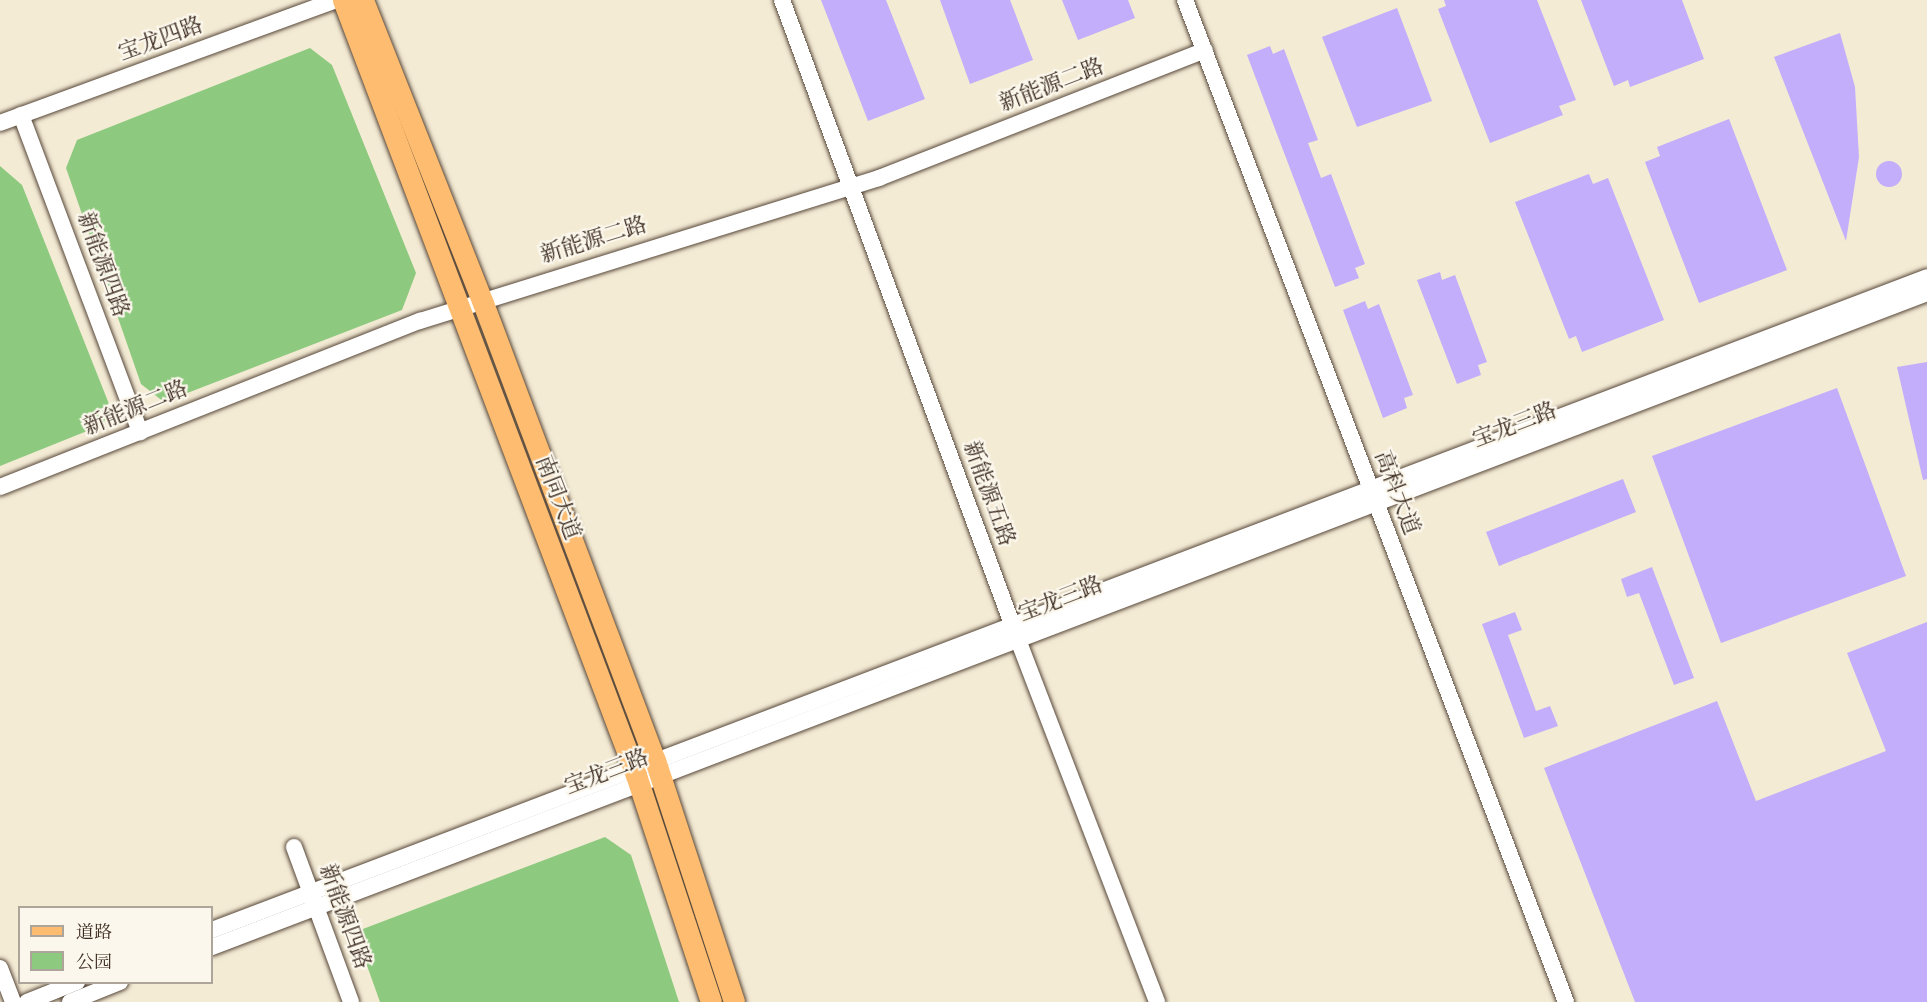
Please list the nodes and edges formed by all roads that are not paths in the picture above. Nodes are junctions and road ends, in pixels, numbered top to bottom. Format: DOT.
graph roads {
  1 [pos="337,0"];
  2 [pos="343,0"];
  3 [pos="363,0"];
  4 [pos="782,0"];
  5 [pos="1185,0"];
  6 [pos="1204,50"];
  7 [pos="21,115"];
  8 [pos="0,123"];
  9 [pos="851,187"];
  10 [pos="1927,277"];
  11 [pos="1927,293"];
  12 [pos="482,300"];
  13 [pos="459,308"];
  14 [pos="140,432"];
  15 [pos="0,487"];
  16 [pos="1373,496"];
  17 [pos="1012,624"];
  18 [pos="1018,640"];
  19 [pos="658,768"];
  20 [pos="636,776"];
  21 [pos="294,847"];
  22 [pos="314,900"];
  23 [pos="213,930"];
  24 [pos="213,947"];
  25 [pos="0,968"];
  26 [pos="72,984"];
  27 [pos="115,984"];
  28 [pos="13,1002"];
  29 [pos="27,1002"];
  30 [pos="70,1002"];
  31 [pos="351,1002"];
  32 [pos="711,1002"];
  33 [pos="734,1002"];
  34 [pos="1157,1002"];
  35 [pos="1566,1002"];
  1 -- 7 [label="street, 宝龙四路"];
  2 -- 13 [label="main road, 南同大道"];
  3 -- 12 [label="main road, 南同大道"];
  4 -- 9 [label="street, 新能源五路"];
  5 -- 6 [label="street, 高科大道"];
  6 -- 9 [label="street, 新能源二路"];
  6 -- 16 [label="street, 高科大道"];
  7 -- 8 [label="street, 宝龙四路"];
  7 -- 14 [label="street, 新能源四路"];
  9 -- 12 [label="street, 新能源二路"];
  9 -- 17 [label="street, 新能源五路"];
  10 -- 16 [label="street, 宝龙三路"];
  11 -- 16 [label="street, 宝龙三路"];
  12 -- 13 [label="street, 新能源二路"];
  12 -- 19 [label="main road, 南同大道"];
  13 -- 14 [label="street, 新能源二路"];
  13 -- 20 [label="main road, 南同大道"];
  14 -- 15 [label="street, 新能源二路"];
  16 -- 17 [label="street, 宝龙三路"];
  16 -- 18 [label="street, 宝龙三路"];
  16 -- 35 [label="street, 高科大道"];
  17 -- 18 [label="street, 新能源五路"];
  17 -- 19 [label="street, 宝龙三路"];
  18 -- 19 [label="street, 宝龙三路"];
  18 -- 34 [label="street, 新能源五路"];
  19 -- 20 [label="street, 宝龙三路"];
  19 -- 33 [label="main road, 南同大道"];
  20 -- 22 [label="street, 宝龙三路"];
  20 -- 32 [label="main road, 南同大道"];
  21 -- 22 [label="street, 新能源四路"];
  22 -- 23 [label="street, 宝龙三路"];
  22 -- 24 [label="street, 宝龙三路"];
  22 -- 31 [label="street, 新能源四路"];
  25 -- 28 [label="street"];
  26 -- 29 [label="street"];
  27 -- 30 [label="street"];
}
